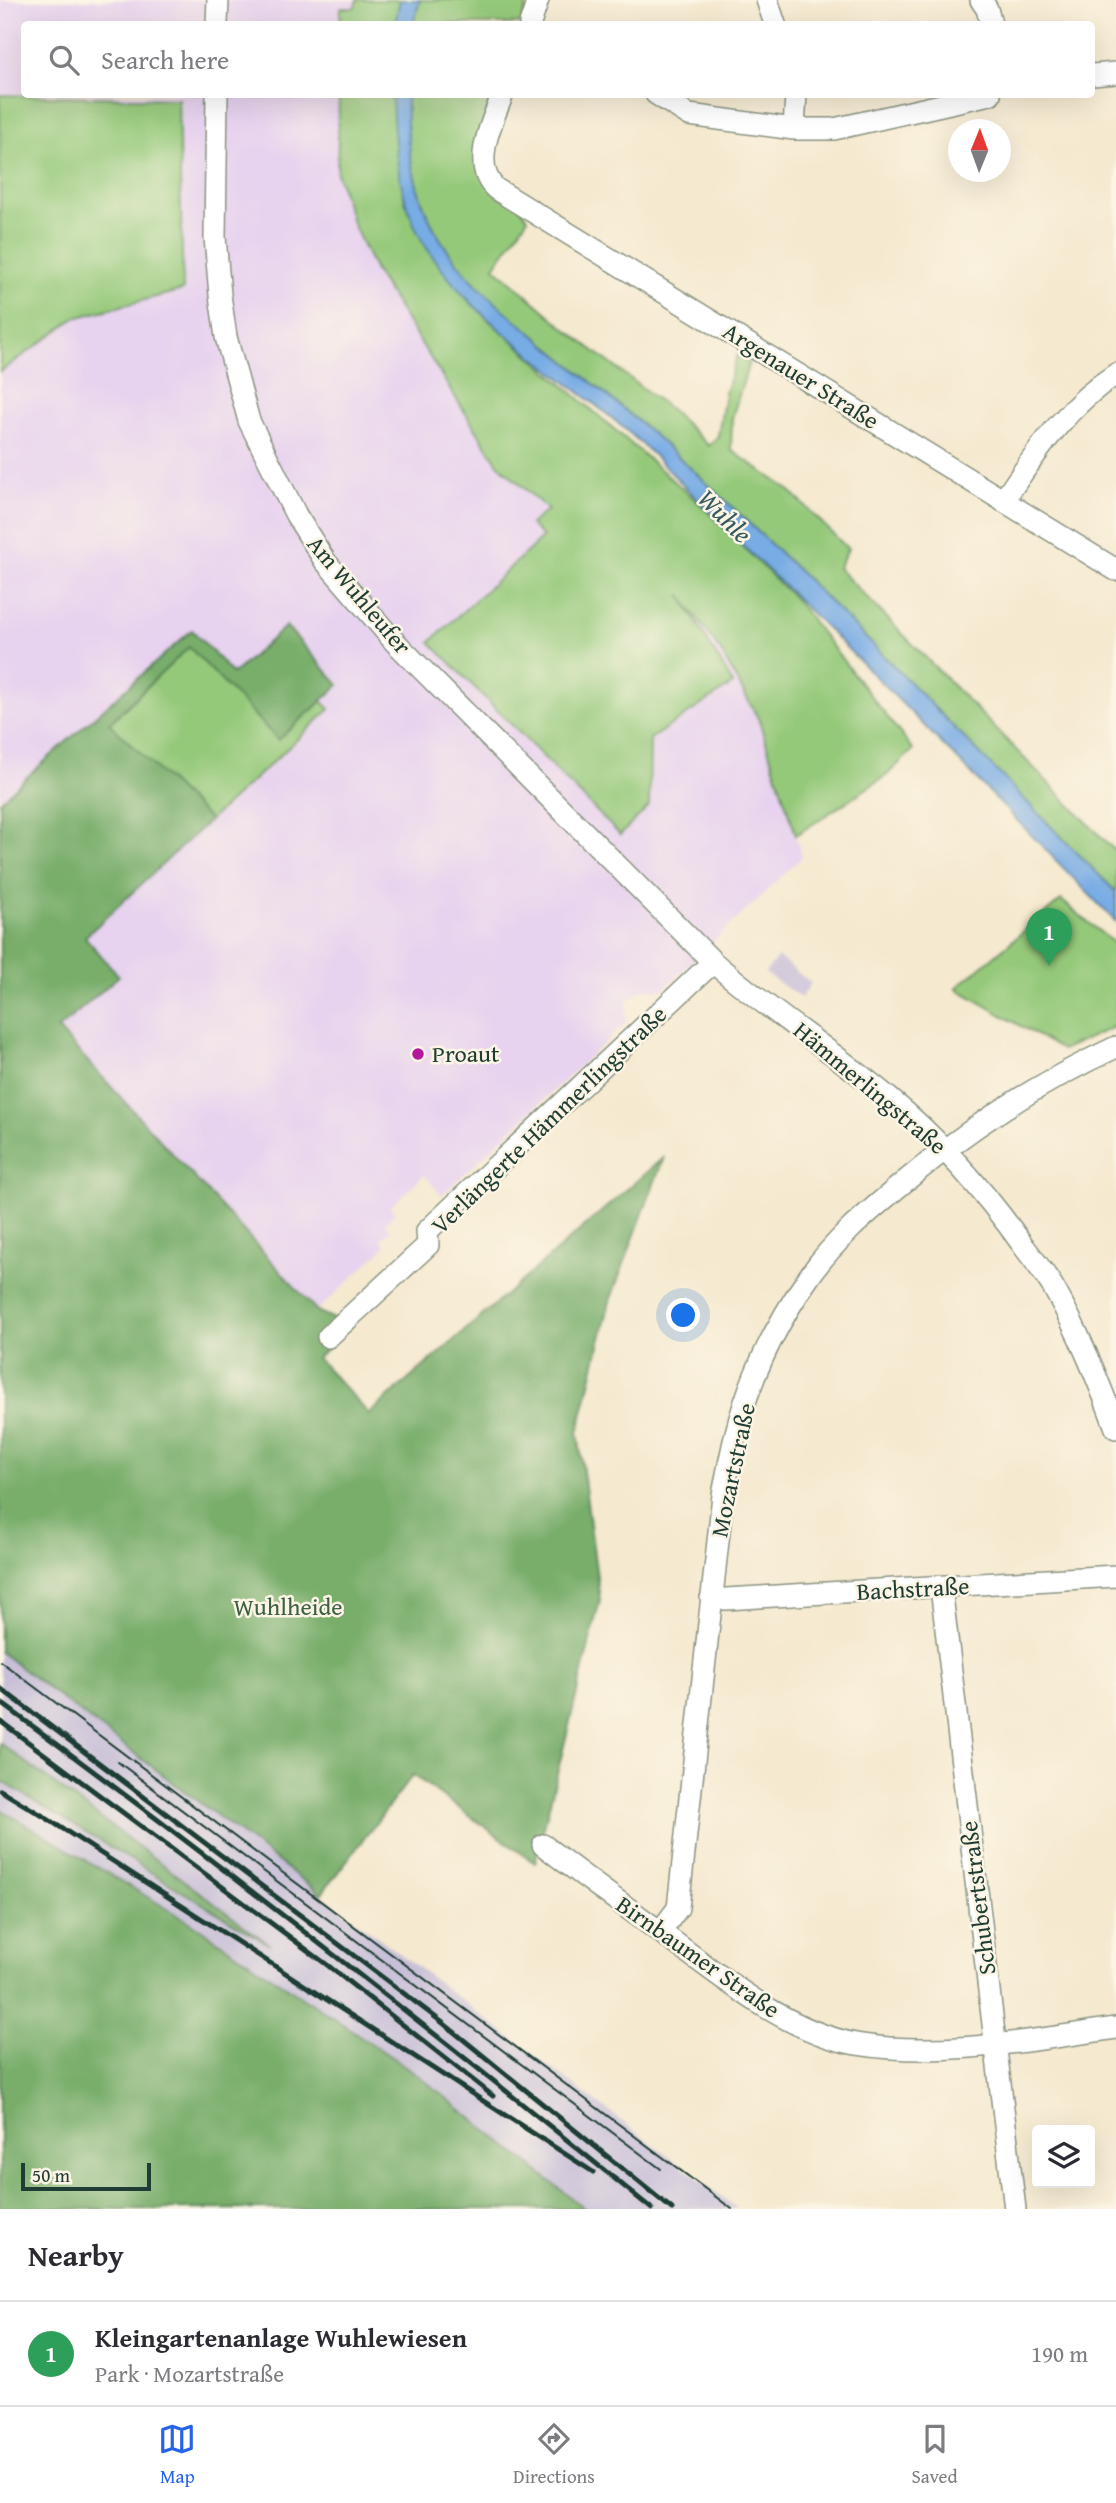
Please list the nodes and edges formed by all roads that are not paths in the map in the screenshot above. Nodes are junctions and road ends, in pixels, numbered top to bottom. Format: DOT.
graph roads {
  1 [pos="218,0"];
  2 [pos="538,0"];
  3 [pos="766,0"];
  4 [pos="981,0"];
  5 [pos="217,21"];
  6 [pos="531,21"];
  7 [pos="774,21"];
  8 [pos="990,21"];
  9 [pos="1116,73"];
  10 [pos="1095,75"];
  11 [pos="217,98"];
  12 [pos="502,98"];
  13 [pos="662,98"];
  14 [pos="796,98"];
  15 [pos="972,98"];
  16 [pos="794,129"];
  17 [pos="1116,374"];
  18 [pos="1003,501"];
  19 [pos="1116,570"];
  20 [pos="708,956"];
  21 [pos="1116,1047"];
  22 [pos="944,1148"];
  23 [pos="328,1337"];
  24 [pos="1116,1428"];
  25 [pos="1116,1576"];
  26 [pos="941,1587"];
  27 [pos="711,1598"];
  28 [pos="543,1846"];
  29 [pos="660,1932"];
  30 [pos="1116,2028"];
  31 [pos="995,2045"];
  32 [pos="1015,2209"];
  1 -- 5 [label="street"];
  2 -- 6 [label="street"];
  3 -- 7 [label="street"];
  4 -- 8 [label="street"];
  9 -- 10 [label="street"];
  11 -- 20 [label="street, Am Wuhleufer"];
  12 -- 18 [label="street, Argenauer Straße"];
  13 -- 16 [label="street"];
  14 -- 16 [label="street"];
  15 -- 16 [label="street"];
  17 -- 18 [label="street"];
  18 -- 19 [label="street, Argenauer Straße"];
  20 -- 22 [label="street, Hämmerlingstraße"];
  20 -- 23 [label="street, Verlängerte Hämmerlingstraße"];
  21 -- 22 [label="street, Mozartstraße"];
  22 -- 24 [label="street, Hämmerlingstraße"];
  22 -- 27 [label="street, Mozartstraße"];
  25 -- 26 [label="street, Bachstraße"];
  26 -- 27 [label="street, Bachstraße"];
  26 -- 31 [label="street, Schubertstraße"];
  27 -- 29 [label="street, Mozartstraße"];
  28 -- 29 [label="street, Birnbaumer Straße"];
  29 -- 31 [label="street, Birnbaumer Straße"];
  30 -- 31 [label="street, Birnbaumer Straße"];
  31 -- 32 [label="street, Schubertstraße"];
}
